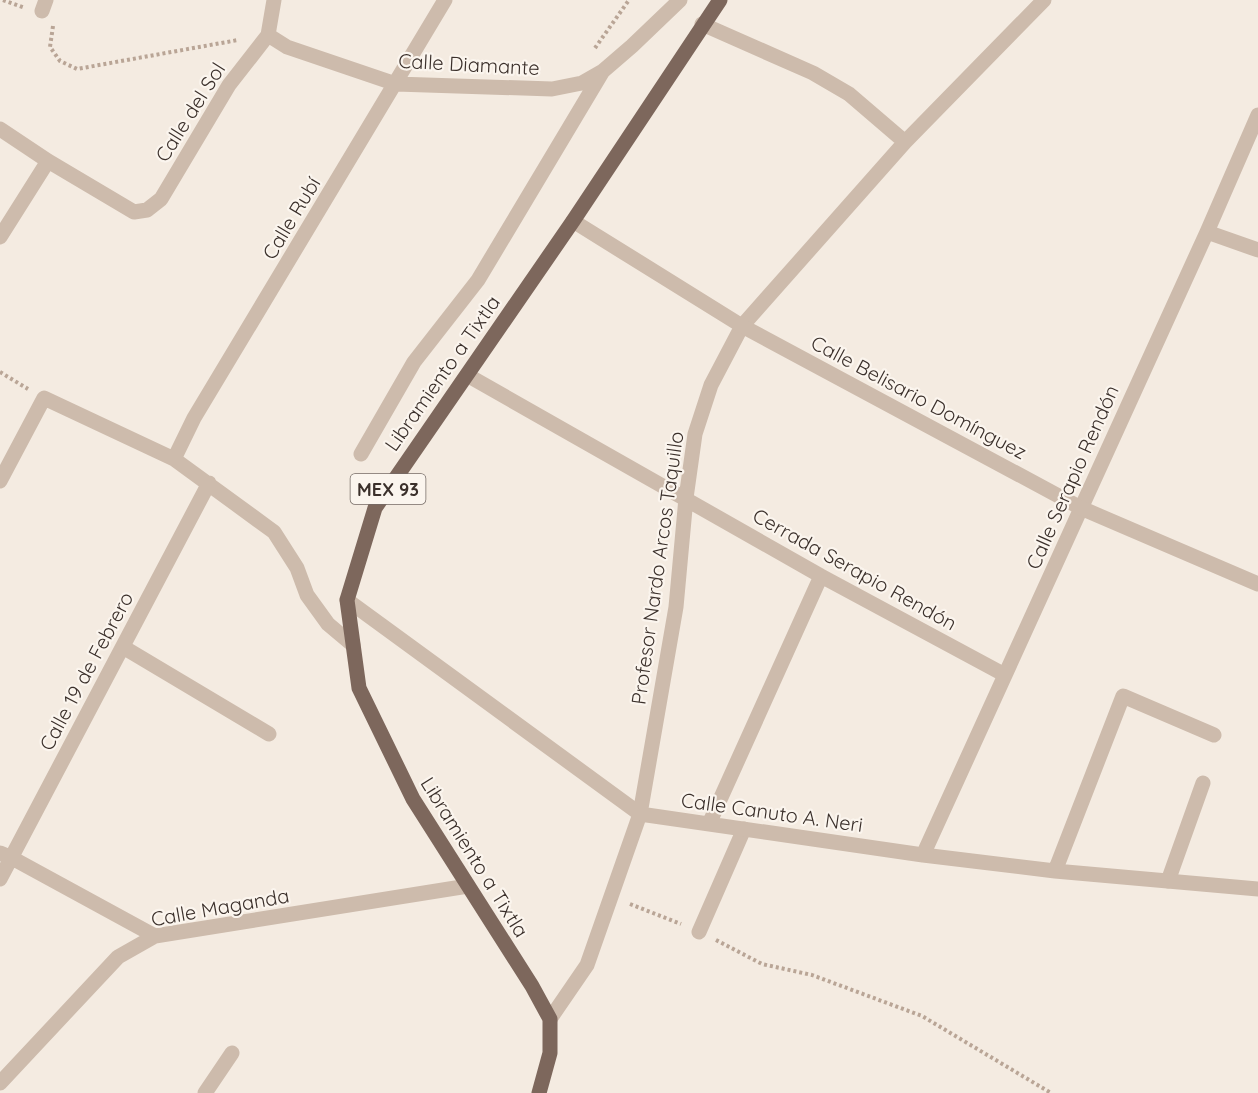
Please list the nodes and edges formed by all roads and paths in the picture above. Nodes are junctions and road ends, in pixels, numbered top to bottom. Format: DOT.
graph roads {
  1 [pos="3,0"];
  2 [pos="274,0"];
  3 [pos="445,0"];
  4 [pos="629,0"];
  5 [pos="680,0"];
  6 [pos="720,0"];
  7 [pos="1044,0"];
  8 [pos="44,5"];
  9 [pos="702,24"];
  10 [pos="268,35"];
  11 [pos="589,57"];
  12 [pos="603,71"];
  13 [pos="396,84"];
  14 [pos="1258,115"];
  15 [pos="0,129"];
  16 [pos="905,142"];
  17 [pos="48,161"];
  18 [pos="573,221"];
  19 [pos="1207,232"];
  20 [pos="0,237"];
  21 [pos="1258,250"];
  22 [pos="742,326"];
  23 [pos="0,372"];
  24 [pos="467,375"];
  25 [pos="44,398"];
  26 [pos="361,454"];
  27 [pos="174,459"];
  28 [pos="0,481"];
  29 [pos="209,483"];
  30 [pos="686,498"];
  31 [pos="1081,508"];
  32 [pos="821,576"];
  33 [pos="1258,584"];
  34 [pos="347,600"];
  35 [pos="353,645"];
  36 [pos="123,647"];
  37 [pos="1005,675"];
  38 [pos="269,734"];
  39 [pos="1214,735"];
  40 [pos="1203,783"];
  41 [pos="640,814"];
  42 [pos="709,824"];
  43 [pos="744,829"];
  44 [pos="924,855"];
  45 [pos="6,856"];
  46 [pos="1055,871"];
  47 [pos="0,879"];
  48 [pos="1168,881"];
  49 [pos="468,886"];
  50 [pos="1258,889"];
  51 [pos="611,897"];
  52 [pos="699,932"];
  53 [pos="155,936"];
  54 [pos="550,1019"];
  55 [pos="232,1053"];
  56 [pos="0,1083"];
  57 [pos="205,1093"];
  58 [pos="539,1093"];
  59 [pos="1051,1093"];
  1 -- 8 [label="path"];
  2 -- 10 [label="street"];
  3 -- 13 [label="street, Calle Rubí"];
  4 -- 11 [label="path"];
  5 -- 12 [label="street, Calle Diamante"];
  6 -- 9 [label="main road, Libramiento a Tixtla / MEX 93"];
  7 -- 16 [label="street, Profesor Nardo Arcos Taquillo"];
  8 -- 10 [label="path"];
  9 -- 16 [label="street"];
  9 -- 18 [label="main road, Libramiento a Tixtla / MEX 93"];
  10 -- 13 [label="street, Calle Diamante"];
  10 -- 17 [label="street, Calle del Sol"];
  12 -- 13 [label="street, Calle Diamante"];
  12 -- 26 [label="street"];
  13 -- 27 [label="street, Calle Rubí"];
  14 -- 19 [label="street, Calle Serapio Rendón"];
  15 -- 17 [label="street"];
  16 -- 22 [label="street, Profesor Nardo Arcos Taquillo"];
  17 -- 20 [label="street"];
  18 -- 22 [label="street, Calle Belisario Domínguez"];
  18 -- 24 [label="main road, Libramiento a Tixtla / MEX 93"];
  19 -- 21 [label="street"];
  19 -- 31 [label="street, Calle Serapio Rendón"];
  22 -- 30 [label="street, Profesor Nardo Arcos Taquillo"];
  22 -- 31 [label="street, Calle Belisario Domínguez"];
  23 -- 25 [label="path"];
  24 -- 30 [label="street, Cerrada Serapio Rendón"];
  24 -- 34 [label="main road, Libramiento a Tixtla / MEX 93"];
  25 -- 27 [label="street"];
  25 -- 28 [label="street"];
  27 -- 29 [label="street"];
  29 -- 35 [label="street"];
  29 -- 36 [label="street, Calle 19 de Febrero"];
  30 -- 32 [label="street, Cerrada Serapio Rendón"];
  30 -- 41 [label="street, Profesor Nardo Arcos Taquillo"];
  31 -- 33 [label="street, Calle Belisario Domínguez"];
  31 -- 37 [label="street, Calle Serapio Rendón"];
  32 -- 37 [label="street, Cerrada Serapio Rendón"];
  32 -- 42 [label="street"];
  34 -- 35 [label="main road, Libramiento a Tixtla / MEX 93"];
  34 -- 41 [label="street, Calle Canuto A. Neri"];
  35 -- 49 [label="main road, Libramiento a Tixtla / MEX 93"];
  36 -- 38 [label="street"];
  36 -- 45 [label="street, Calle 19 de Febrero"];
  37 -- 44 [label="street, Calle Serapio Rendón"];
  39 -- 46 [label="street"];
  40 -- 48 [label="street"];
  41 -- 42 [label="street, Calle Canuto A. Neri"];
  41 -- 51 [label="street, Profesor Nardo Arcos Taquillo"];
  42 -- 43 [label="street, Calle Canuto A. Neri"];
  43 -- 44 [label="street, Calle Canuto A. Neri"];
  43 -- 52 [label="street"];
  44 -- 46 [label="street, Calle Canuto A. Neri"];
  45 -- 47 [label="street, Calle 19 de Febrero"];
  45 -- 53 [label="street"];
  46 -- 48 [label="street, Calle Canuto A. Neri"];
  48 -- 50 [label="street, Calle Canuto A. Neri"];
  49 -- 53 [label="street, Calle Maganda"];
  49 -- 54 [label="main road, Libramiento a Tixtla / MEX 93"];
  51 -- 52 [label="path"];
  51 -- 54 [label="street, Profesor Nardo Arcos Taquillo"];
  52 -- 59 [label="path"];
  53 -- 56 [label="street, Calle Maganda"];
  54 -- 58 [label="main road, MEX 93"];
  55 -- 57 [label="street"];
}
